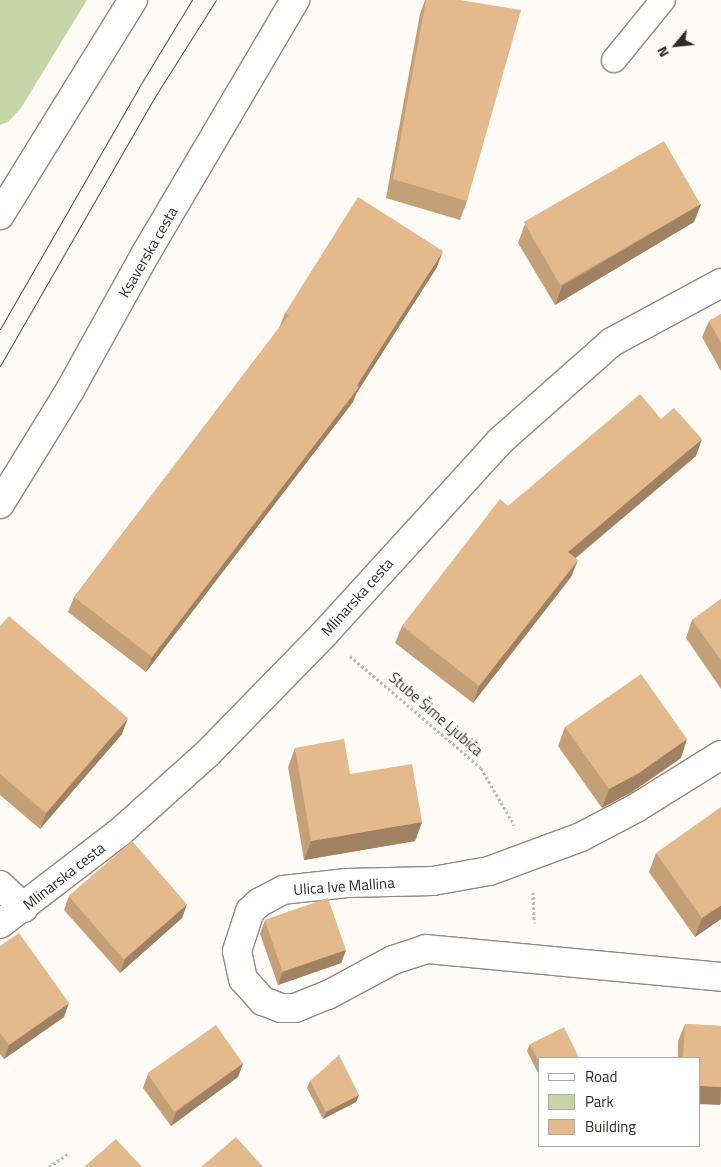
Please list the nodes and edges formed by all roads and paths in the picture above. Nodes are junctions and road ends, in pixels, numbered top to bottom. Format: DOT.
graph roads {
  1 [pos="133,0"];
  2 [pos="296,0"];
  3 [pos="663,0"];
  4 [pos="614,60"];
  5 [pos="4,199"];
  6 [pos="721,283"];
  7 [pos="0,504"];
  8 [pos="350,655"];
  9 [pos="721,755"];
  10 [pos="531,856"];
  11 [pos="0,884"];
  12 [pos="24,908"];
  13 [pos="0,924"];
  14 [pos="536,959"];
  15 [pos="721,977"];
  16 [pos="69,1153"];
  17 [pos="49,1167"];
  1 -- 5 [label="street"];
  2 -- 7 [label="street, Ksaverska cesta"];
  3 -- 4 [label="lane"];
  6 -- 12 [label="street, Mlinarska cesta"];
  8 -- 10 [label="path, Stube Šime Ljubića"];
  9 -- 10 [label="street, Ulica Ive Mallina"];
  10 -- 14 [label="path, Stube Šime Ljubića"];
  10 -- 14 [label="street, Ulica Ive Mallina"];
  11 -- 12 [label="street"];
  12 -- 13 [label="street, Mlinarska cesta"];
  14 -- 15 [label="street, Ulica Ive Mallina"];
  16 -- 17 [label="path"];
}
